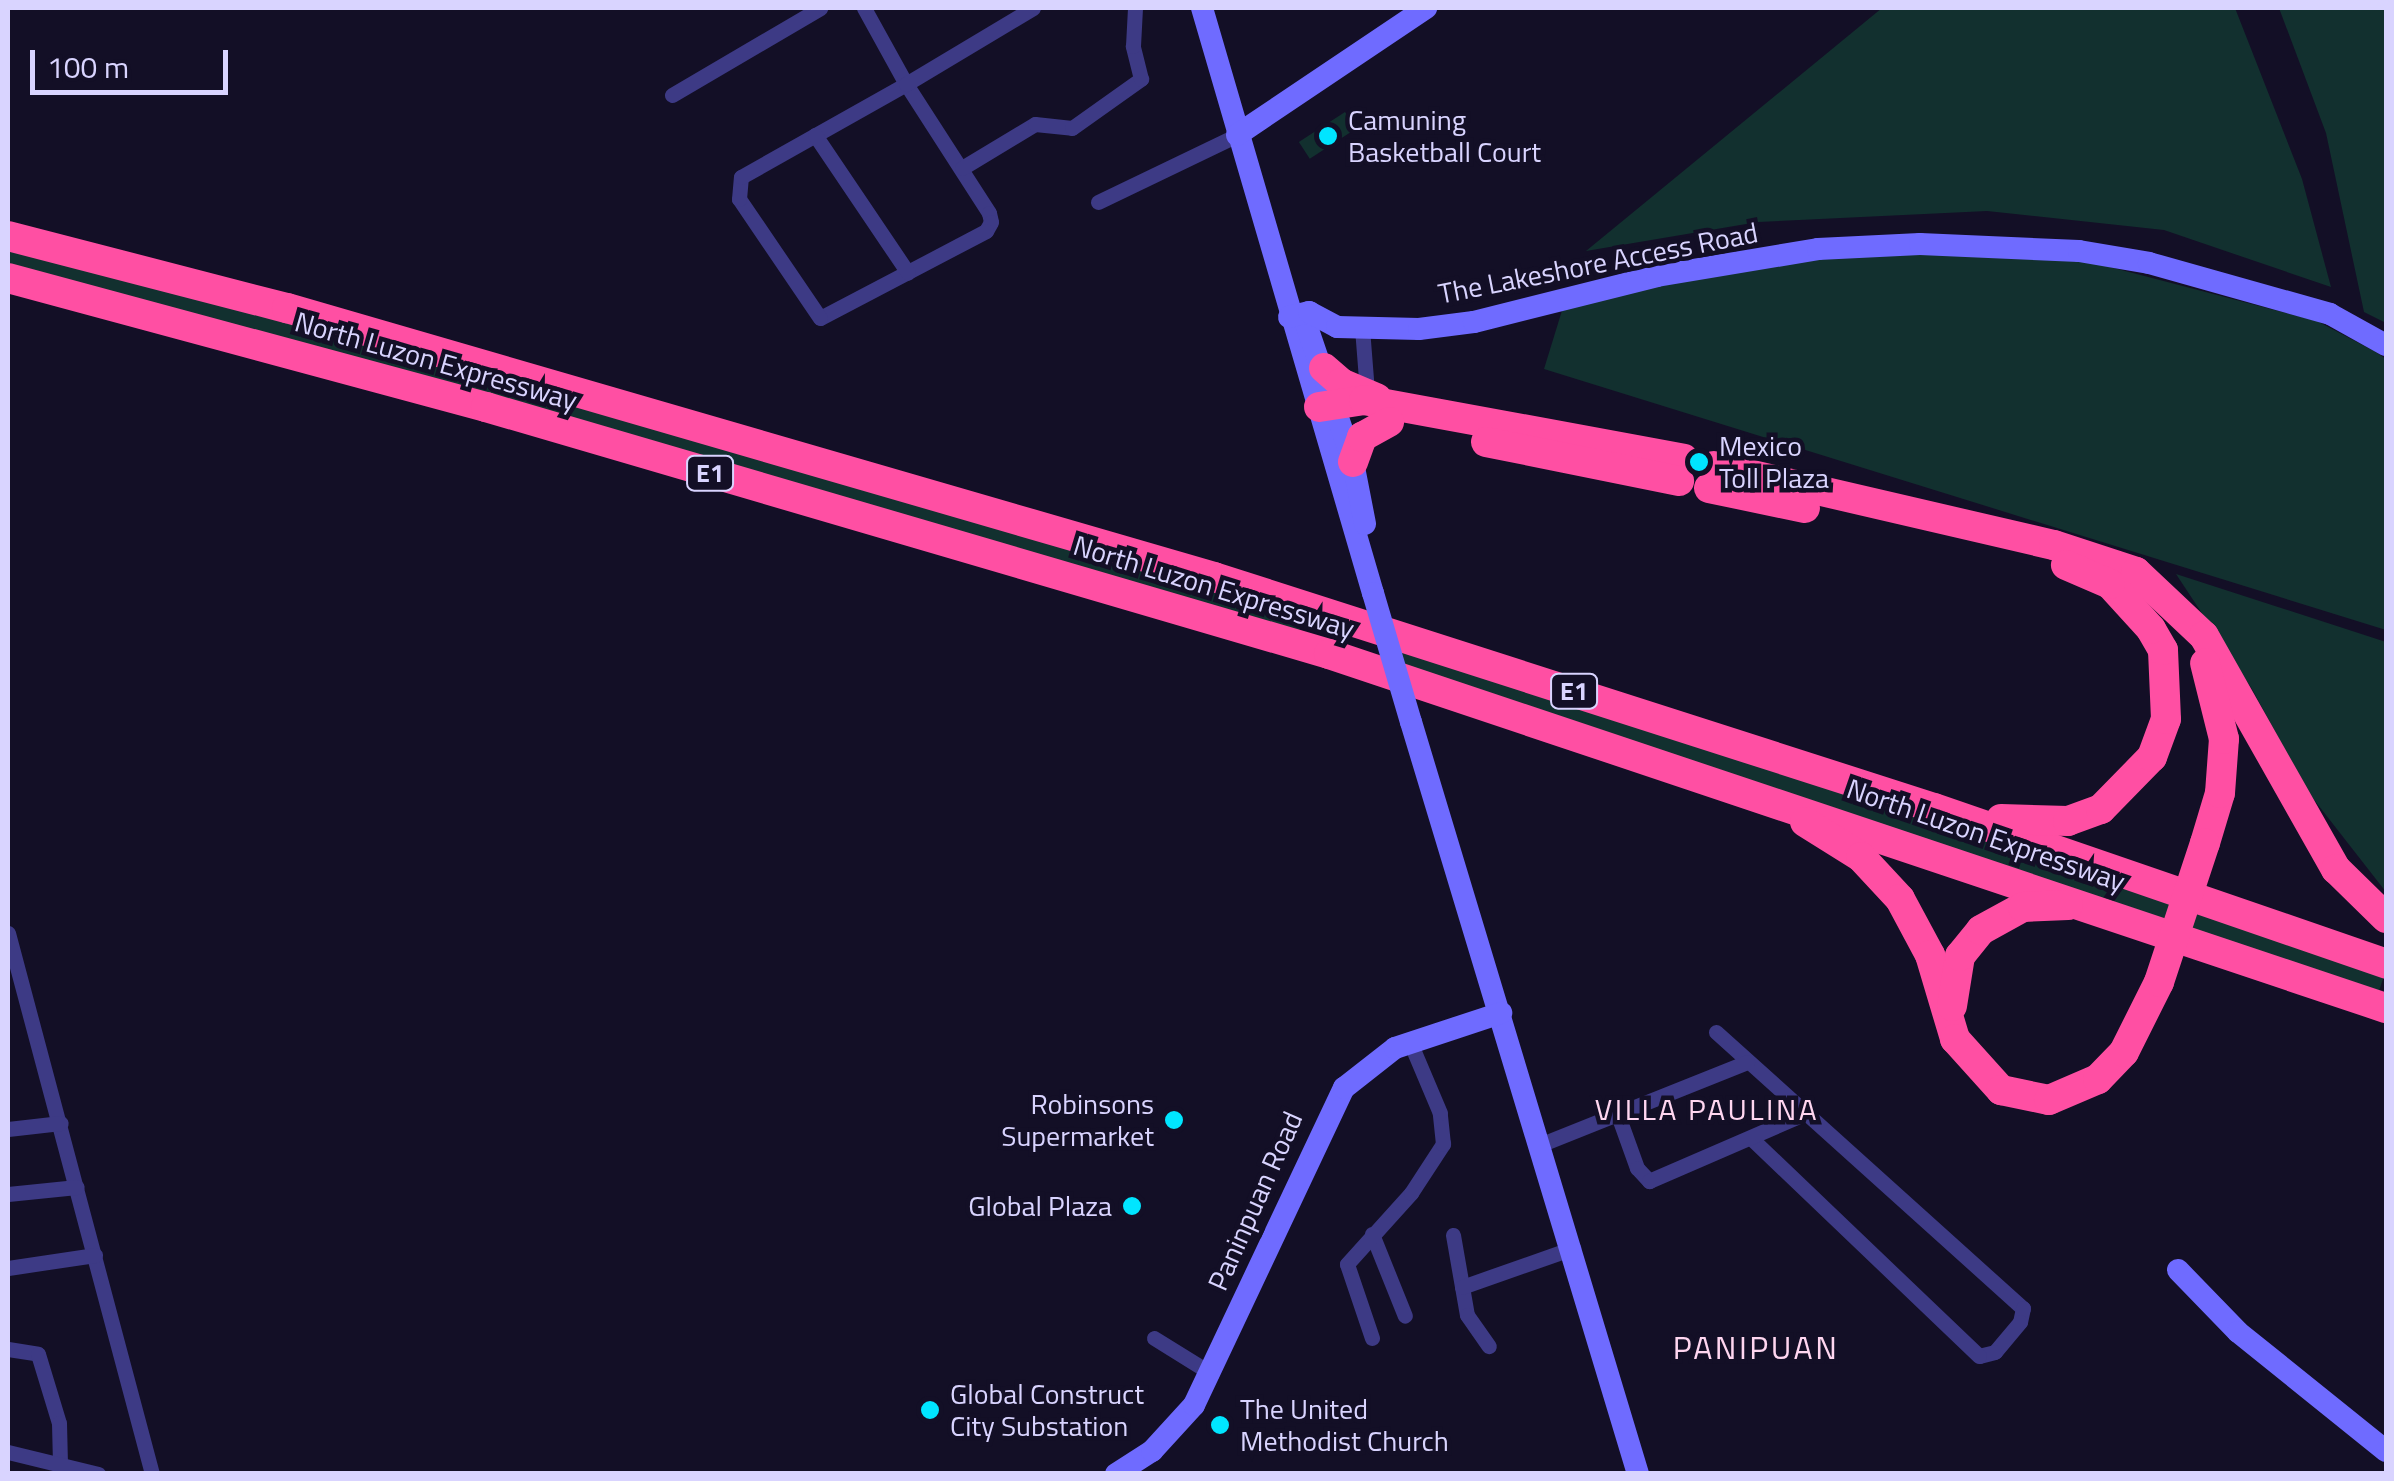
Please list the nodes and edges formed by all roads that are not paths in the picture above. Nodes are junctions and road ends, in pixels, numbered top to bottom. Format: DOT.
graph roads {
  1 [pos="820,8"];
  2 [pos="864,8"];
  3 [pos="1032,8"];
  4 [pos="1134,8"];
  5 [pos="1202,8"];
  6 [pos="1426,8"];
  7 [pos="906,84"];
  8 [pos="672,96"];
  9 [pos="1237,134"];
  10 [pos="815,135"];
  11 [pos="962,168"];
  12 [pos="1098,202"];
  13 [pos="8,236"];
  14 [pos="908,273"];
  15 [pos="8,278"];
  16 [pos="1295,314"];
  17 [pos="1362,328"];
  18 [pos="2386,345"];
  19 [pos="1324,368"];
  20 [pos="1368,394"];
  21 [pos="1329,412"];
  22 [pos="1394,414"];
  23 [pos="1353,462"];
  24 [pos="1696,474"];
  25 [pos="2094,556"];
  26 [pos="2050,559"];
  27 [pos="2134,581"];
  28 [pos="1373,592"];
  29 [pos="1746,789"];
  30 [pos="1934,808"];
  31 [pos="2386,918"];
  32 [pos="2140,921"];
  33 [pos="8,933"];
  34 [pos="2386,964"];
  35 [pos="2386,1008"];
  36 [pos="1501,1014"];
  37 [pos="1716,1032"];
  38 [pos="1955,1039"];
  39 [pos="1410,1042"];
  40 [pos="1748,1062"];
  41 [pos="1804,1114"];
  42 [pos="1619,1118"];
  43 [pos="61,1123"];
  44 [pos="8,1129"];
  45 [pos="1751,1138"];
  46 [pos="1542,1144"];
  47 [pos="77,1187"];
  48 [pos="8,1194"];
  49 [pos="1372,1234"];
  50 [pos="1453,1235"];
  51 [pos="1573,1248"];
  52 [pos="95,1255"];
  53 [pos="8,1268"];
  54 [pos="2178,1270"];
  55 [pos="1462,1286"];
  56 [pos="1405,1316"];
  57 [pos="1154,1338"];
  58 [pos="1372,1338"];
  59 [pos="1489,1346"];
  60 [pos="8,1349"];
  61 [pos="1212,1374"];
  62 [pos="2386,1451"];
  63 [pos="8,1452"];
  64 [pos="60,1464"];
  65 [pos="98,1474"];
  66 [pos="152,1474"];
  67 [pos="1116,1474"];
  68 [pos="1638,1474"];
  1 -- 8 [label="street"];
  2 -- 7 [label="street"];
  3 -- 7 [label="street"];
  4 -- 11 [label="street"];
  5 -- 9 [label="main road"];
  6 -- 9 [label="main road"];
  7 -- 10 [label="street"];
  7 -- 11 [label="street"];
  9 -- 12 [label="street"];
  9 -- 16 [label="main road"];
  10 -- 14 [label="street"];
  10 -- 14 [label="street"];
  11 -- 14 [label="street"];
  13 -- 30 [label="highway, North Luzon Expressway / E1"];
  15 -- 29 [label="highway, North Luzon Expressway / E1"];
  16 -- 17 [label="main road, The Lakeshore Access Road"];
  16 -- 19 [label="main road"];
  16 -- 21 [label="main road"];
  17 -- 18 [label="main road, The Lakeshore Access Road"];
  17 -- 20 [label="street"];
  19 -- 20 [label="highway"];
  19 -- 21 [label="main road"];
  20 -- 22 [label="highway"];
  21 -- 22 [label="highway"];
  21 -- 23 [label="main road"];
  21 -- 28 [label="main road"];
  22 -- 23 [label="highway"];
  22 -- 24 [label="highway"];
  23 -- 28 [label="main road"];
  24 -- 25 [label="highway"];
  24 -- 26 [label="highway"];
  25 -- 27 [label="highway"];
  25 -- 31 [label="highway"];
  26 -- 27 [label="highway"];
  26 -- 30 [label="highway"];
  27 -- 38 [label="highway, bridge"];
  28 -- 36 [label="main road, bridge"];
  29 -- 32 [label="highway, North Luzon Expressway / E1"];
  29 -- 38 [label="highway"];
  30 -- 34 [label="highway, North Luzon Expressway / E1"];
  32 -- 35 [label="highway, North Luzon Expressway / E1"];
  32 -- 38 [label="highway"];
  33 -- 43 [label="street"];
  36 -- 39 [label="main road, Paninpuan Road"];
  36 -- 46 [label="main road"];
  37 -- 40 [label="street"];
  39 -- 49 [label="street"];
  39 -- 61 [label="main road, Paninpuan Road"];
  40 -- 41 [label="street"];
  40 -- 42 [label="street"];
  41 -- 45 [label="street"];
  41 -- 45 [label="street"];
  42 -- 45 [label="street"];
  42 -- 46 [label="street"];
  43 -- 44 [label="street"];
  43 -- 47 [label="street"];
  46 -- 51 [label="main road"];
  47 -- 48 [label="street"];
  47 -- 52 [label="street"];
  49 -- 56 [label="street"];
  49 -- 58 [label="street"];
  50 -- 55 [label="street"];
  51 -- 55 [label="street"];
  51 -- 68 [label="main road"];
  52 -- 53 [label="street"];
  52 -- 66 [label="street"];
  54 -- 62 [label="main road"];
  55 -- 59 [label="street"];
  57 -- 61 [label="street"];
  60 -- 64 [label="street"];
  61 -- 67 [label="main road, Paninpuan Road"];
  63 -- 64 [label="street"];
  64 -- 65 [label="street"];
}
